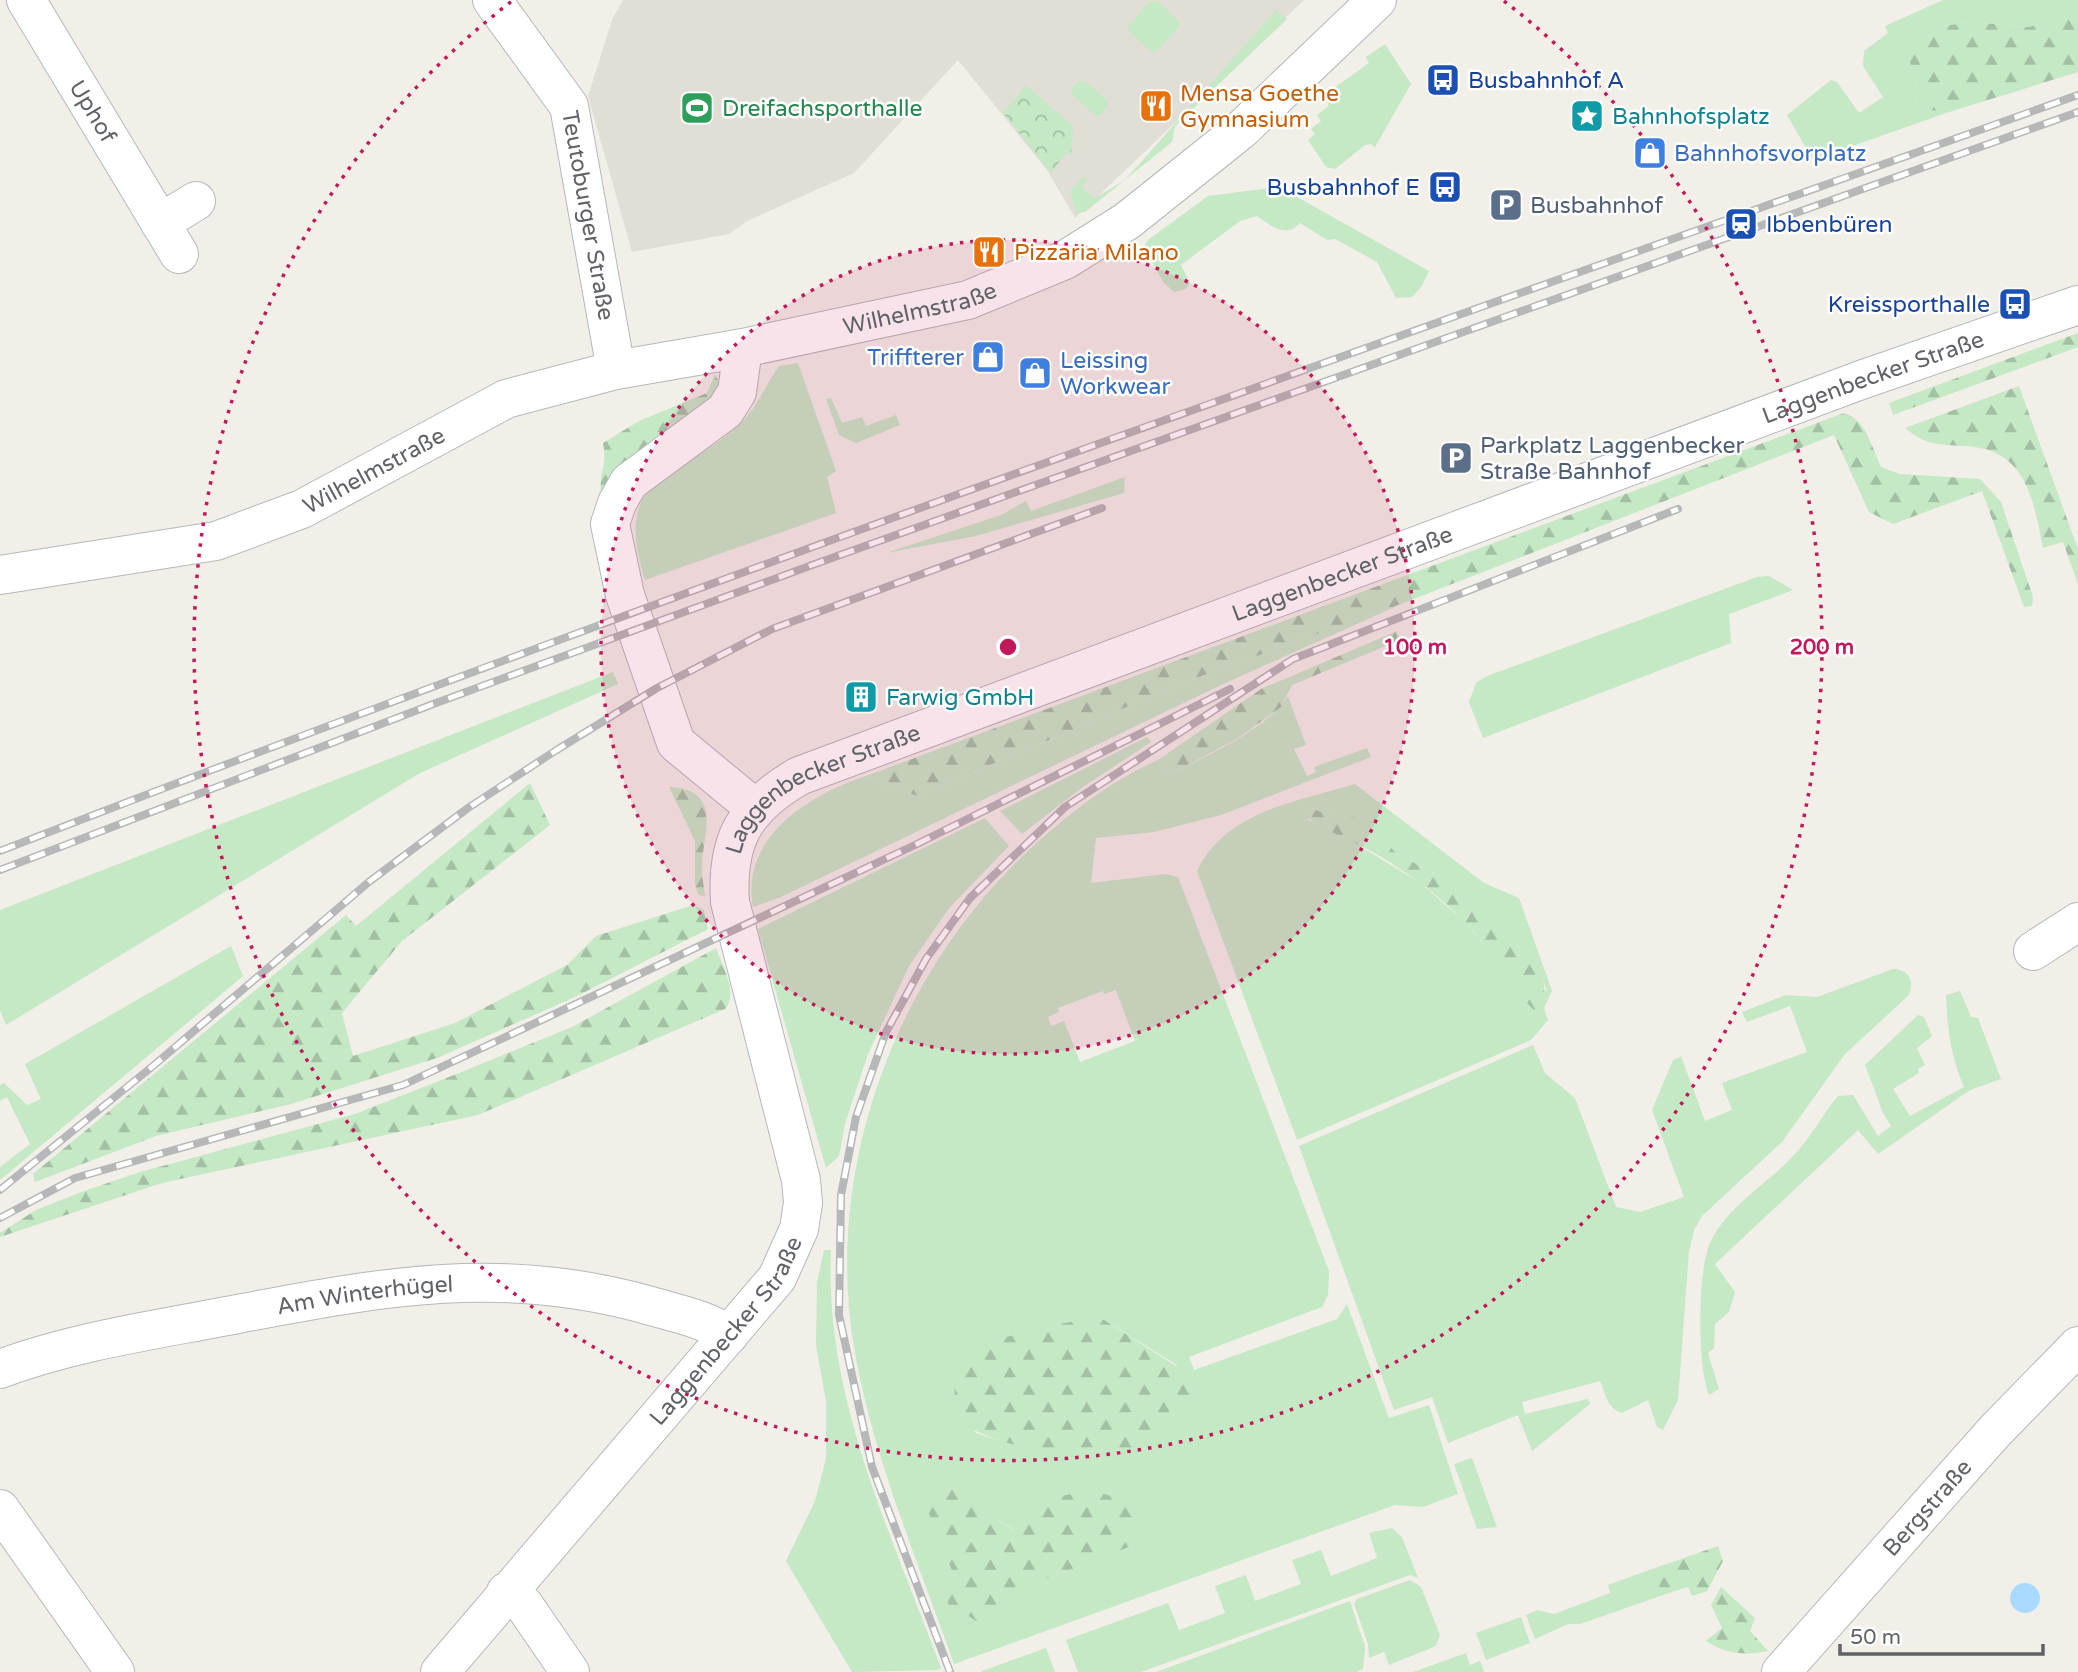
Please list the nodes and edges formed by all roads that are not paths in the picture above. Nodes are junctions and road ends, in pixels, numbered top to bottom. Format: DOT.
graph roads {
  1 [pos="26,0"];
  2 [pos="492,0"];
  3 [pos="1377,0"];
  4 [pos="196,201"];
  5 [pos="2078,305"];
  6 [pos="743,348"];
  7 [pos="616,370"];
  8 [pos="0,575"];
  9 [pos="756,809"];
  10 [pos="2078,922"];
  11 [pos="2033,951"];
  12 [pos="729,1335"];
  13 [pos="2078,1346"];
  14 [pos="0,1369"];
  15 [pos="0,1509"];
  16 [pos="506,1592"];
  17 [pos="109,1670"];
  18 [pos="440,1672"];
  19 [pos="570,1672"];
  20 [pos="1781,1672"];
  1 -- 4 [label="street, Uphof"];
  2 -- 7 [label="street, Teutoburger Straße"];
  3 -- 6 [label="street, Wilhelmstraße"];
  5 -- 9 [label="street, Laggenbecker Straße"];
  6 -- 7 [label="street, Wilhelmstraße"];
  6 -- 9 [label="street"];
  7 -- 8 [label="street, Wilhelmstraße"];
  9 -- 12 [label="street, Laggenbecker Straße"];
  10 -- 11 [label="street"];
  12 -- 14 [label="street, Am Winterhügel"];
  12 -- 16 [label="street, Laggenbecker Straße"];
  13 -- 20 [label="street, Bergstraße"];
  15 -- 17 [label="street"];
  16 -- 18 [label="street, Laggenbecker Straße"];
  16 -- 19 [label="street"];
}
